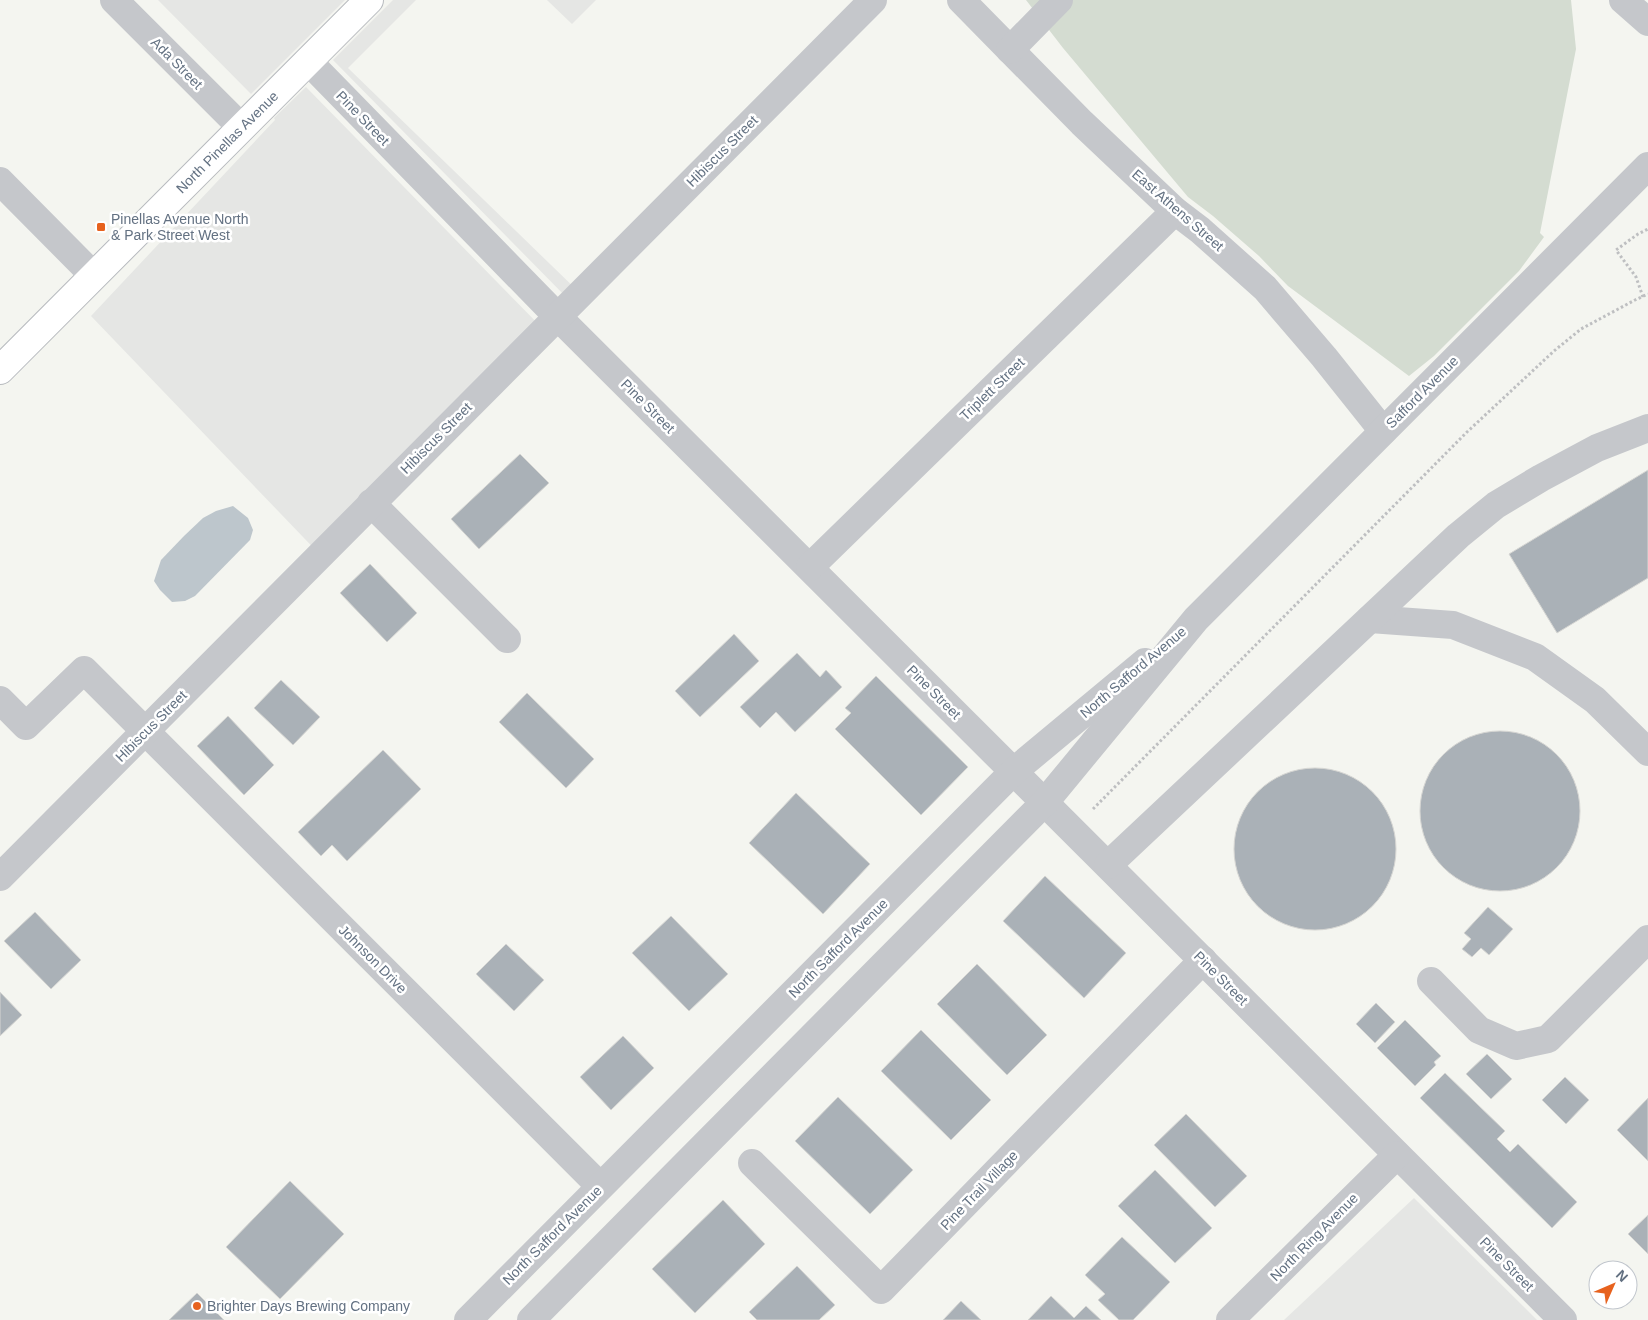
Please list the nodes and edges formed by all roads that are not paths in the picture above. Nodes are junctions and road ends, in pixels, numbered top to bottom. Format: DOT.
graph roads {
  1 [pos="114,0"];
  2 [pos="369,0"];
  3 [pos="873,0"];
  4 [pos="961,0"];
  5 [pos="1059,0"];
  6 [pos="1623,0"];
  7 [pos="1648,22"];
  8 [pos="1010,50"];
  9 [pos="308,61"];
  10 [pos="241,127"];
  11 [pos="1648,166"];
  12 [pos="0,181"];
  13 [pos="1175,211"];
  14 [pos="93,275"];
  15 [pos="557,316"];
  16 [pos="0,370"];
  17 [pos="1648,428"];
  18 [pos="1383,431"];
  19 [pos="371,504"];
  20 [pos="810,567"];
  21 [pos="1196,619"];
  22 [pos="1370,619"];
  23 [pos="507,640"];
  24 [pos="0,700"];
  25 [pos="146,732"];
  26 [pos="1648,752"];
  27 [pos="1014,771"];
  28 [pos="1045,802"];
  29 [pos="1108,865"];
  30 [pos="0,877"];
  31 [pos="1648,939"];
  32 [pos="1203,960"];
  33 [pos="1431,981"];
  34 [pos="1397,1155"];
  35 [pos="752,1163"];
  36 [pos="600,1186"];
  37 [pos="468,1320"];
  38 [pos="531,1320"];
  39 [pos="1230,1320"];
  40 [pos="1563,1320"];
  1 -- 10 [label="street, Ada Street"];
  2 -- 9 [label="main road, North Pinellas Avenue"];
  3 -- 15 [label="street, Hibiscus Street"];
  4 -- 8 [label="street, East Athens Street"];
  5 -- 8 [label="street"];
  6 -- 7 [label="street"];
  8 -- 13 [label="street, East Athens Street"];
  9 -- 10 [label="main road, North Pinellas Avenue"];
  9 -- 15 [label="street, Pine Street"];
  10 -- 14 [label="main road, North Pinellas Avenue"];
  11 -- 18 [label="street, Safford Avenue"];
  12 -- 14 [label="street"];
  13 -- 18 [label="street, East Athens Street"];
  13 -- 20 [label="street, Triplett Street"];
  14 -- 16 [label="main road, North Pinellas Avenue"];
  15 -- 19 [label="street, Hibiscus Street"];
  15 -- 20 [label="street, Pine Street"];
  17 -- 22 [label="street"];
  18 -- 21 [label="street, Safford Avenue"];
  19 -- 23 [label="street"];
  19 -- 25 [label="street, Hibiscus Street"];
  20 -- 27 [label="street, Pine Street"];
  21 -- 27 [label="street, North Safford Avenue"];
  21 -- 28 [label="street, North Safford Avenue"];
  22 -- 26 [label="street"];
  22 -- 29 [label="street"];
  24 -- 25 [label="street, Johnson Drive"];
  25 -- 30 [label="street, Hibiscus Street"];
  25 -- 36 [label="street, Johnson Drive"];
  27 -- 28 [label="street, Pine Street"];
  27 -- 36 [label="street, North Safford Avenue"];
  28 -- 29 [label="street, Pine Street"];
  28 -- 38 [label="street, North Safford Avenue"];
  29 -- 32 [label="street, Pine Street"];
  31 -- 33 [label="street"];
  32 -- 34 [label="street, Pine Street"];
  32 -- 35 [label="street, Pine Trail Village"];
  34 -- 39 [label="street, North Ring Avenue"];
  34 -- 40 [label="street, Pine Street"];
  36 -- 37 [label="street, North Safford Avenue"];
}
